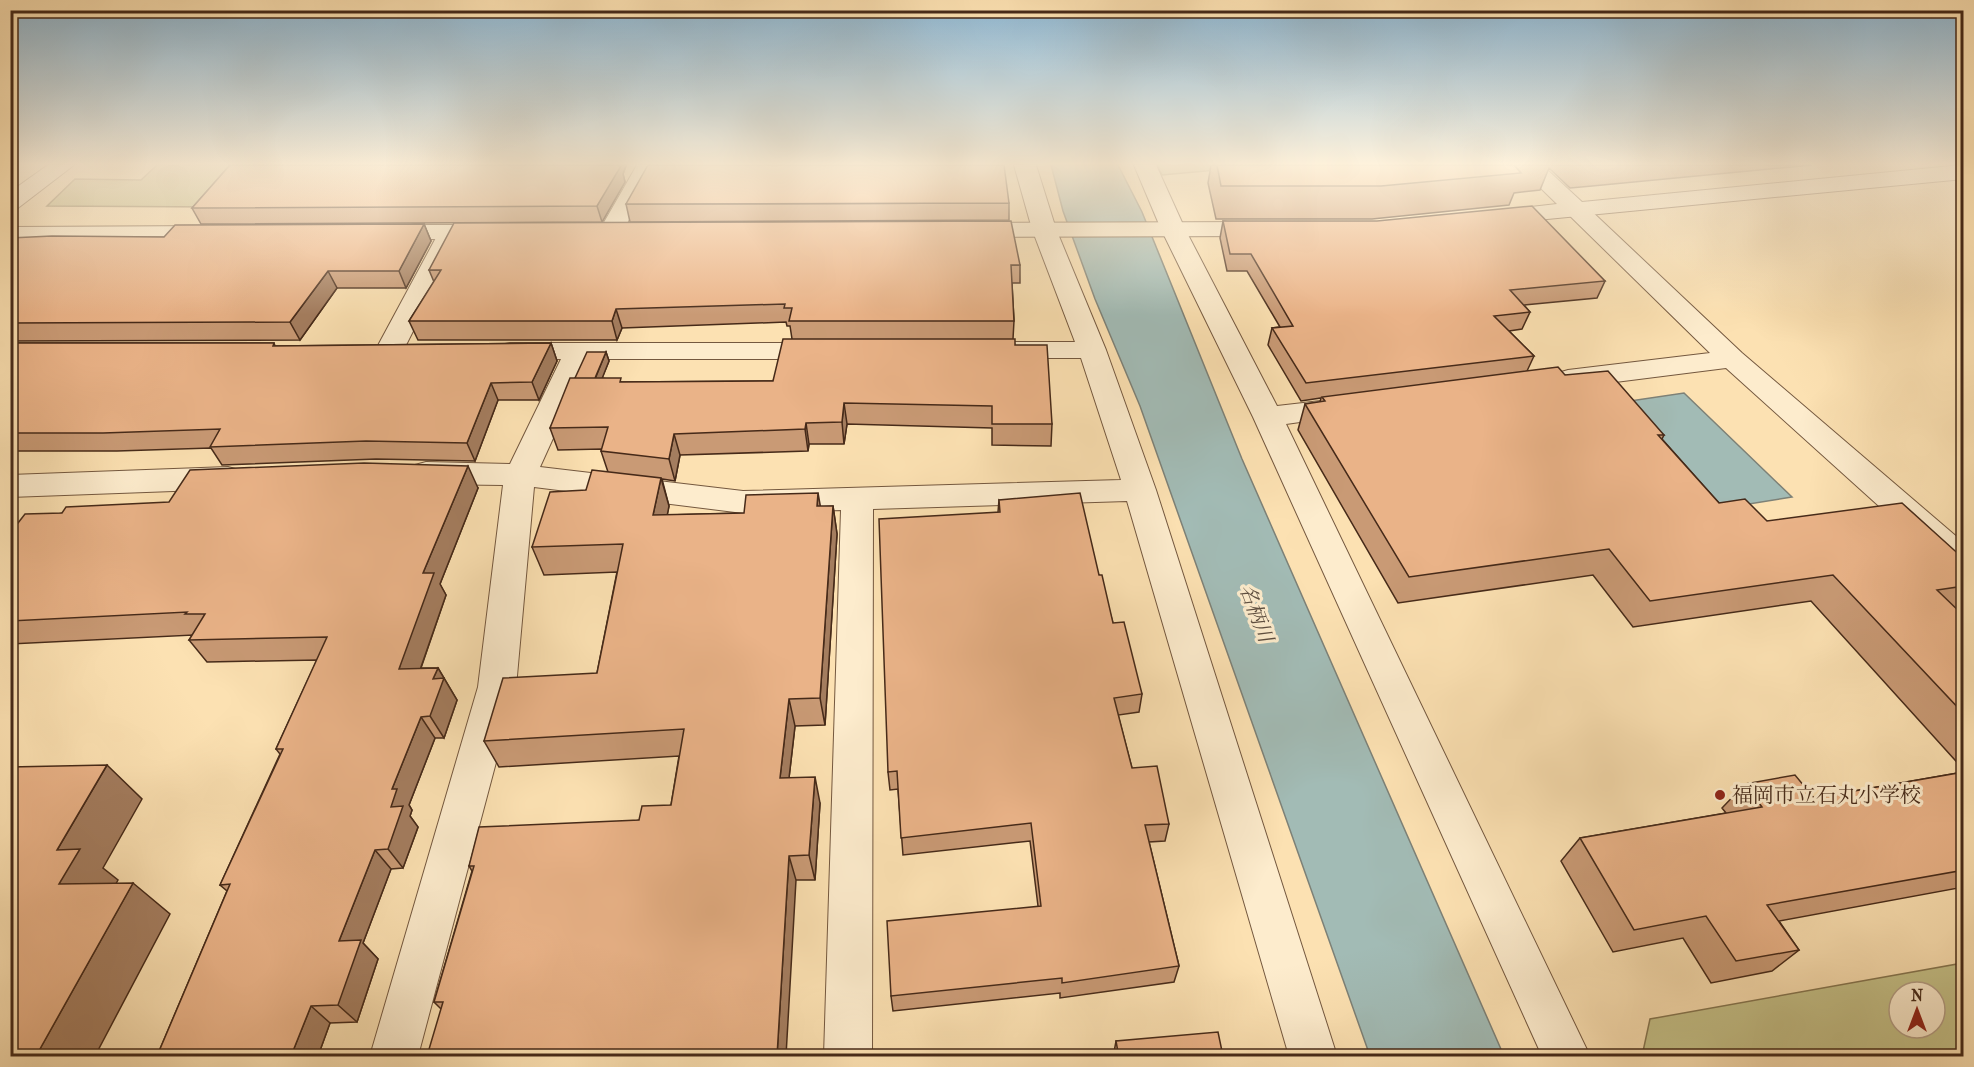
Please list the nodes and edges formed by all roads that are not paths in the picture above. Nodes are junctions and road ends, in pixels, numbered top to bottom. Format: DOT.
graph roads {
  1 [pos="620,215"];
  2 [pos="1040,215"];
  3 [pos="1167,215"];
  4 [pos="1523,215"];
  5 [pos="1582,215"];
  6 [pos="1475,219"];
  7 [pos="1290,228"];
  8 [pos="1044,229"];
  9 [pos="1173,229"];
  10 [pos="950,230"];
  11 [pos="611,231"];
  12 [pos="356,232"];
  13 [pos="451,232"];
  14 [pos="520,232"];
  15 [pos="237,233"];
  16 [pos="10,234"];
  17 [pos="1092,350"];
  18 [pos="389,351"];
  19 [pos="484,351"];
  20 [pos="579,351"];
  21 [pos="854,351"];
  22 [pos="973,351"];
  23 [pos="1732,359"];
  24 [pos="1542,383"];
  25 [pos="1376,404"];
  26 [pos="1268,417"];
  27 [pos="398,472"];
  28 [pos="520,475"];
  29 [pos="258,477"];
  30 [pos="10,486"];
  31 [pos="1140,490"];
  32 [pos="857,498"];
  33 [pos="1964,563"];
  34 [pos="394,1056"];
  35 [pos="848,1056"];
  36 [pos="1312,1056"];
  37 [pos="1566,1056"];
  1 -- 11 [label="street"];
  2 -- 8 [label="street"];
  3 -- 9 [label="street"];
  4 -- 6 [label="street"];
  5 -- 23 [label="street"];
  7 -- 9 [label="street"];
  8 -- 9 [label="street"];
  8 -- 10 [label="street"];
  8 -- 17 [label="street"];
  9 -- 26 [label="street"];
  12 -- 13 [label="street"];
  13 -- 14 [label="street"];
  13 -- 18 [label="street"];
  15 -- 16 [label="street"];
  17 -- 22 [label="street"];
  17 -- 31 [label="street"];
  19 -- 20 [label="street"];
  20 -- 21 [label="street"];
  20 -- 28 [label="street"];
  23 -- 24 [label="street"];
  23 -- 33 [label="street"];
  25 -- 26 [label="street"];
  26 -- 37 [label="street"];
  27 -- 28 [label="street"];
  28 -- 32 [label="street"];
  28 -- 34 [label="street"];
  29 -- 30 [label="street"];
  31 -- 32 [label="street"];
  31 -- 36 [label="street"];
  32 -- 35 [label="street"];
}
